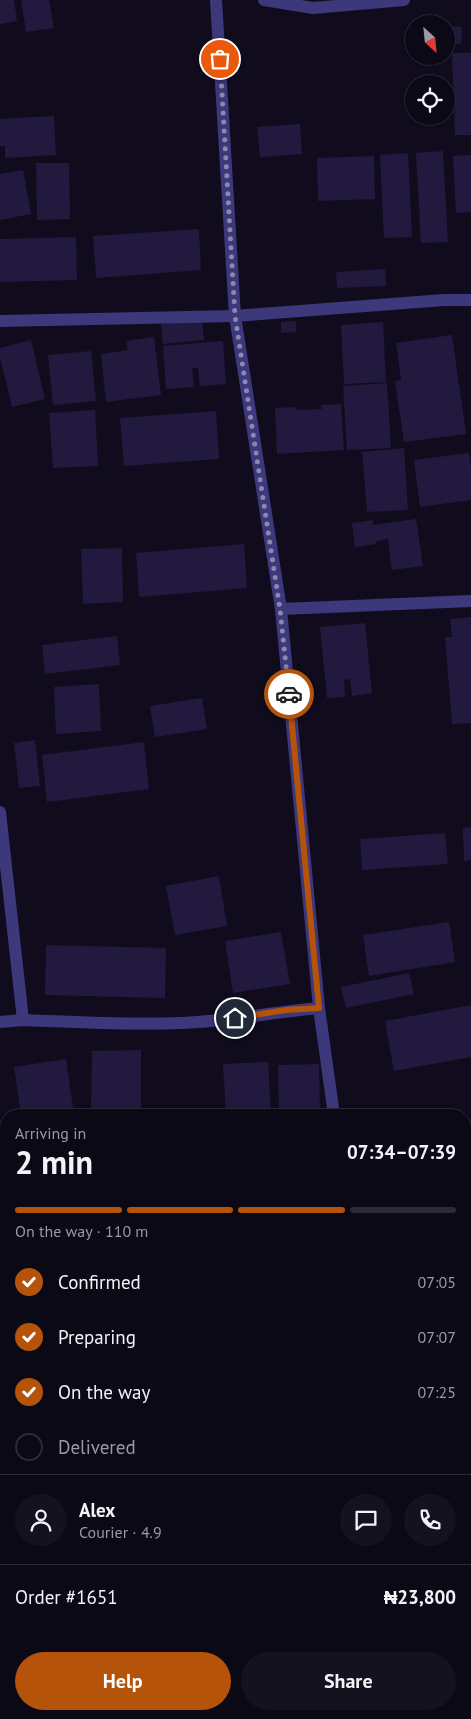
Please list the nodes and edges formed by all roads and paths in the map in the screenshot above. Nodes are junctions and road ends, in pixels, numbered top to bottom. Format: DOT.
graph roads {
  1 [pos="216,0"];
  2 [pos="264,0"];
  3 [pos="404,0"];
  4 [pos="471,300"];
  5 [pos="235,316"];
  6 [pos="0,321"];
  7 [pos="471,601"];
  8 [pos="280,609"];
  9 [pos="0,812"];
  10 [pos="319,1008"];
  11 [pos="22,1020"];
  12 [pos="0,1022"];
  13 [pos="333,1109"];
  1 -- 5 [label="street"];
  2 -- 3 [label="street"];
  4 -- 5 [label="street"];
  5 -- 6 [label="street"];
  5 -- 8 [label="street"];
  7 -- 8 [label="street"];
  8 -- 10 [label="street"];
  9 -- 11 [label="street"];
  10 -- 11 [label="street"];
  10 -- 13 [label="street"];
  11 -- 12 [label="street"];
}
